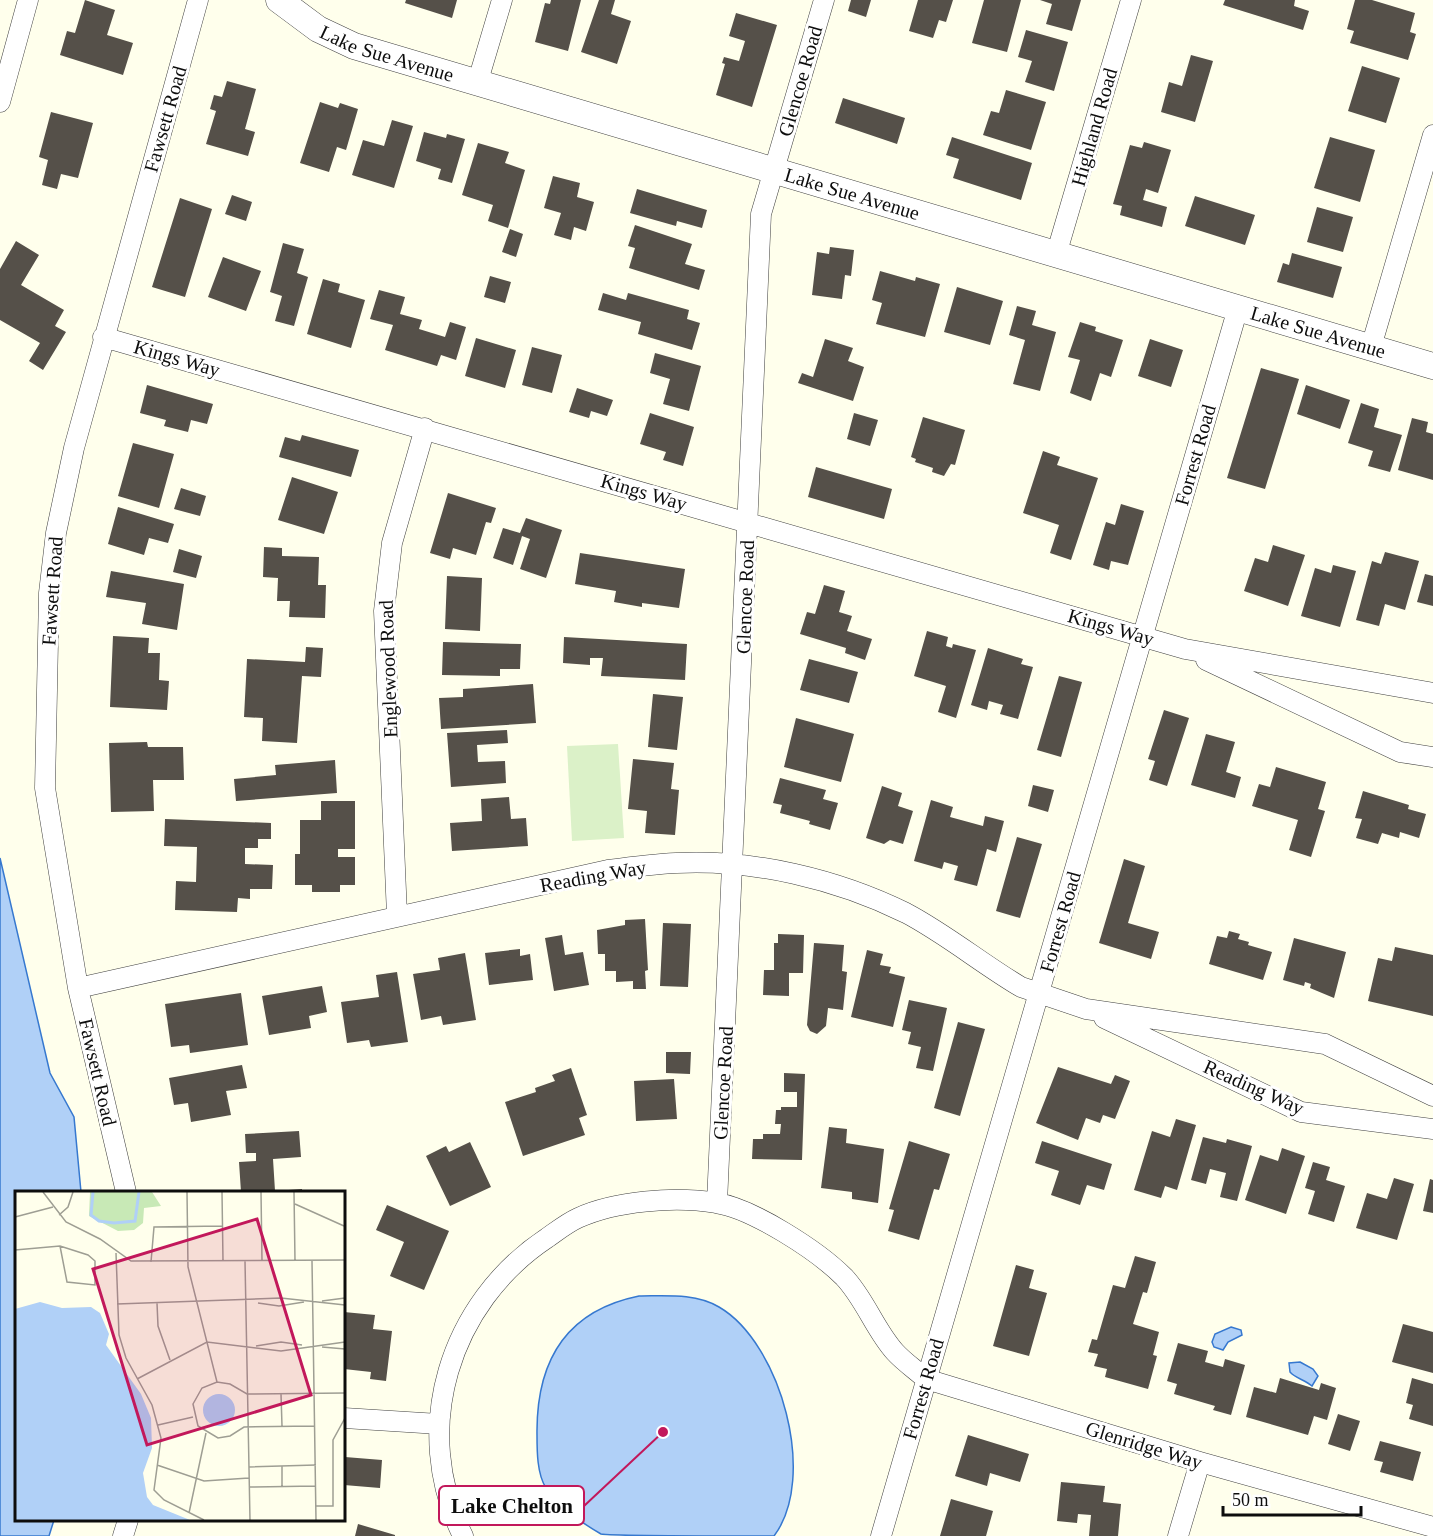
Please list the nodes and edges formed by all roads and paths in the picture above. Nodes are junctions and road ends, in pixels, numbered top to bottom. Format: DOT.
graph roads {
  1 [pos="28,0"];
  2 [pos="198,0"];
  3 [pos="279,0"];
  4 [pos="502,0"];
  5 [pos="824,0"];
  6 [pos="1131,0"];
  7 [pos="477,84"];
  8 [pos="0,102"];
  9 [pos="1433,135"];
  10 [pos="774,171"];
  11 [pos="1056,255"];
  12 [pos="1238,308"];
  13 [pos="103,337"];
  14 [pos="1371,347"];
  15 [pos="1433,366"];
  16 [pos="425,428"];
  17 [pos="748,523"];
  18 [pos="1142,636"];
  19 [pos="1185,649"];
  20 [pos="1433,693"];
  21 [pos="1433,757"];
  22 [pos="734,864"];
  23 [pos="397,915"];
  24 [pos="78,988"];
  25 [pos="1039,995"];
  26 [pos="1086,1009"];
  27 [pos="1433,1096"];
  28 [pos="1433,1129"];
  29 [pos="126,1191"];
  30 [pos="717,1203"];
  31 [pos="926,1379"];
  32 [pos="345,1418"];
  33 [pos="439,1424"];
  34 [pos="1200,1462"];
  35 [pos="128,1521"];
  36 [pos="1433,1527"];
  37 [pos="123,1536"];
  38 [pos="463,1536"];
  39 [pos="881,1536"];
  40 [pos="1178,1536"];
  1 -- 8 [label="street"];
  2 -- 13 [label="street, Fawsett Road"];
  3 -- 7 [label="street, Lake Sue Avenue"];
  4 -- 7 [label="street"];
  5 -- 10 [label="street, Glencoe Road"];
  6 -- 11 [label="street, Highland Road"];
  7 -- 10 [label="street, Lake Sue Avenue"];
  9 -- 14 [label="street"];
  10 -- 11 [label="street, Lake Sue Avenue"];
  10 -- 17 [label="street, Glencoe Road"];
  11 -- 12 [label="street, Lake Sue Avenue"];
  12 -- 14 [label="street, Lake Sue Avenue"];
  12 -- 18 [label="street, Forrest Road"];
  13 -- 16 [label="street, Kings Way"];
  13 -- 24 [label="street, Fawsett Road"];
  14 -- 15 [label="street, Lake Sue Avenue"];
  16 -- 17 [label="street, Kings Way"];
  16 -- 23 [label="street, Englewood Road"];
  17 -- 18 [label="street, Kings Way"];
  17 -- 22 [label="street, Glencoe Road"];
  18 -- 19 [label="street, Kings Way"];
  18 -- 25 [label="street, Forrest Road"];
  19 -- 20 [label="street, Kings Way"];
  19 -- 21 [label="street, Kings Way"];
  22 -- 23 [label="street, Reading Way"];
  22 -- 25 [label="street, Reading Way"];
  22 -- 30 [label="street, Glencoe Road"];
  23 -- 24 [label="street, Reading Way"];
  24 -- 29 [label="street, Fawsett Road"];
  25 -- 26 [label="street, Reading Way"];
  25 -- 31 [label="street, Forrest Road"];
  26 -- 27 [label="street, Reading Way"];
  26 -- 28 [label="street, Reading Way"];
  30 -- 31 [label="street"];
  30 -- 33 [label="street"];
  31 -- 34 [label="street, Glenridge Way"];
  31 -- 39 [label="street, Forrest Road"];
  32 -- 33 [label="street"];
  33 -- 38 [label="street"];
  34 -- 36 [label="street, Glenridge Way"];
  34 -- 40 [label="street"];
  35 -- 37 [label="street"];
}
